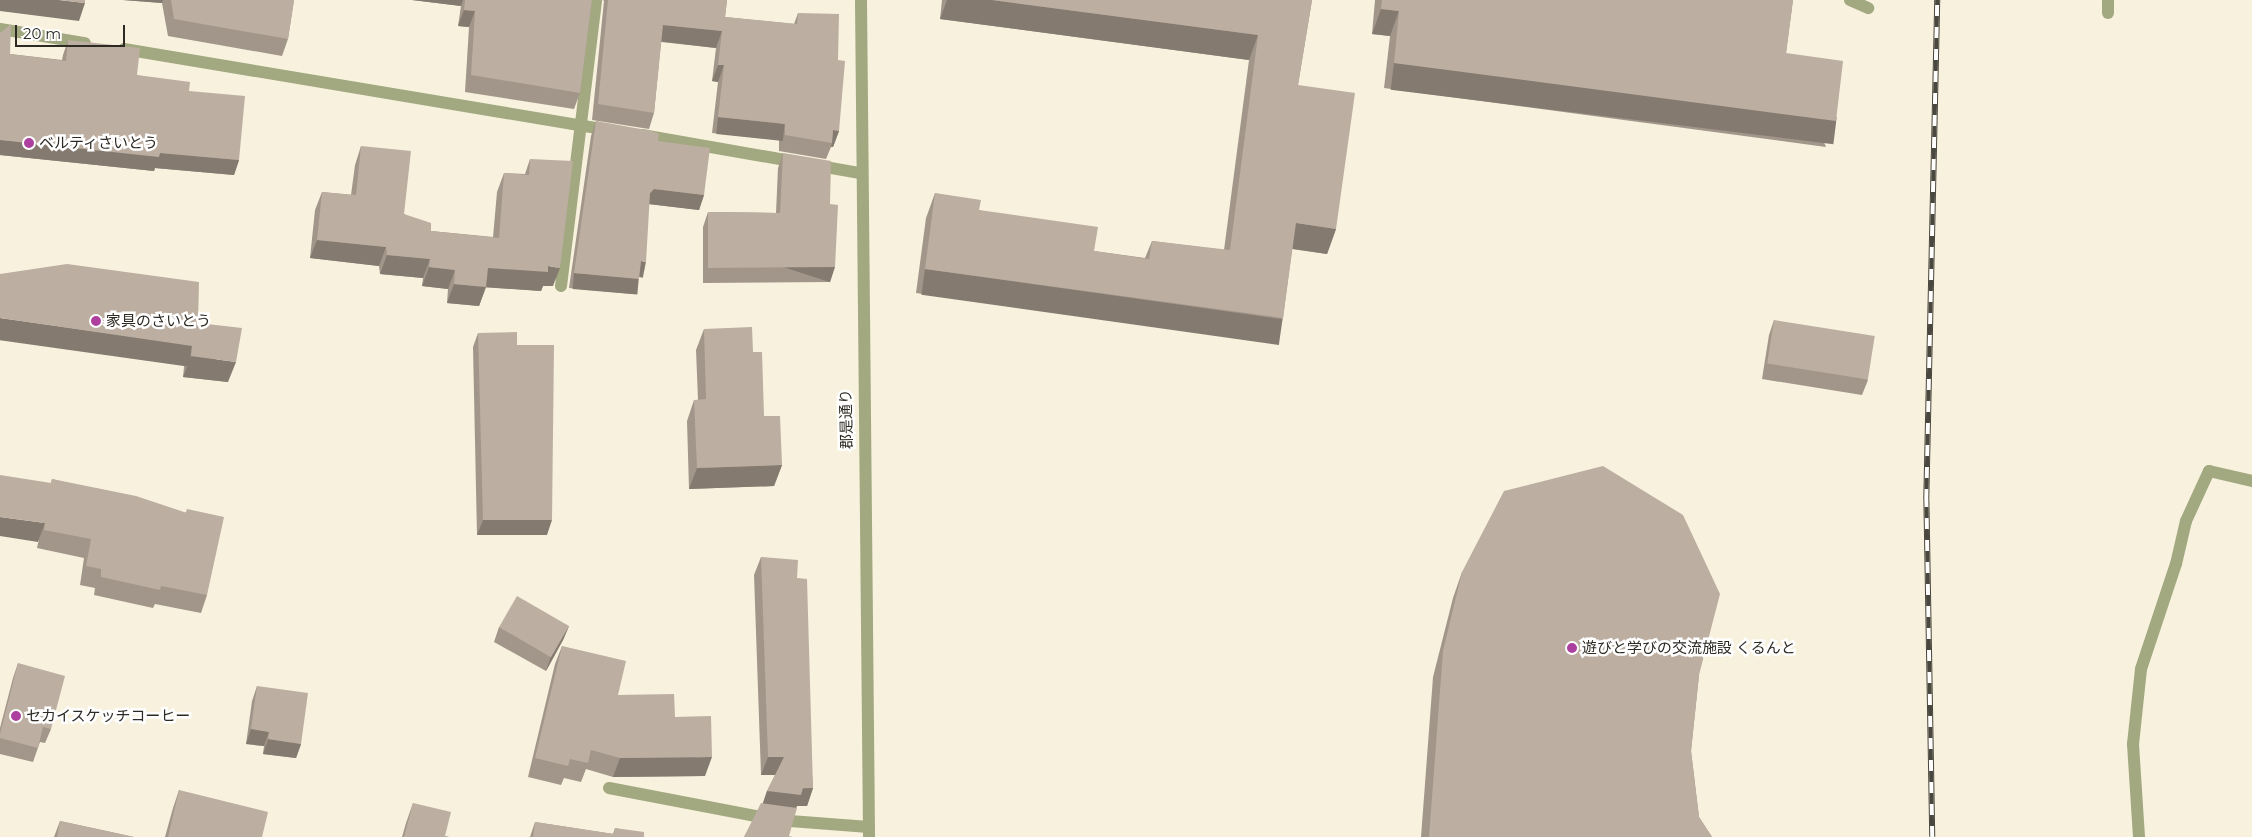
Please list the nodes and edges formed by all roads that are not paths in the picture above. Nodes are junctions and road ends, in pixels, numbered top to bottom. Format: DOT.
graph roads {
  1 [pos="596,0"];
  2 [pos="861,0"];
  3 [pos="1850,0"];
  4 [pos="1868,8"];
  5 [pos="0,28"];
  6 [pos="578,124"];
  7 [pos="859,172"];
  8 [pos="561,286"];
  9 [pos="2252,481"];
  10 [pos="609,788"];
  11 [pos="869,832"];
  12 [pos="2139,837"];
  1 -- 6 [label="street"];
  2 -- 7 [label="street, 郡是通り"];
  3 -- 4 [label="street"];
  5 -- 6 [label="street"];
  6 -- 7 [label="street"];
  6 -- 8 [label="street"];
  7 -- 11 [label="street, 郡是通り"];
  9 -- 12 [label="street"];
  10 -- 11 [label="street"];
}
